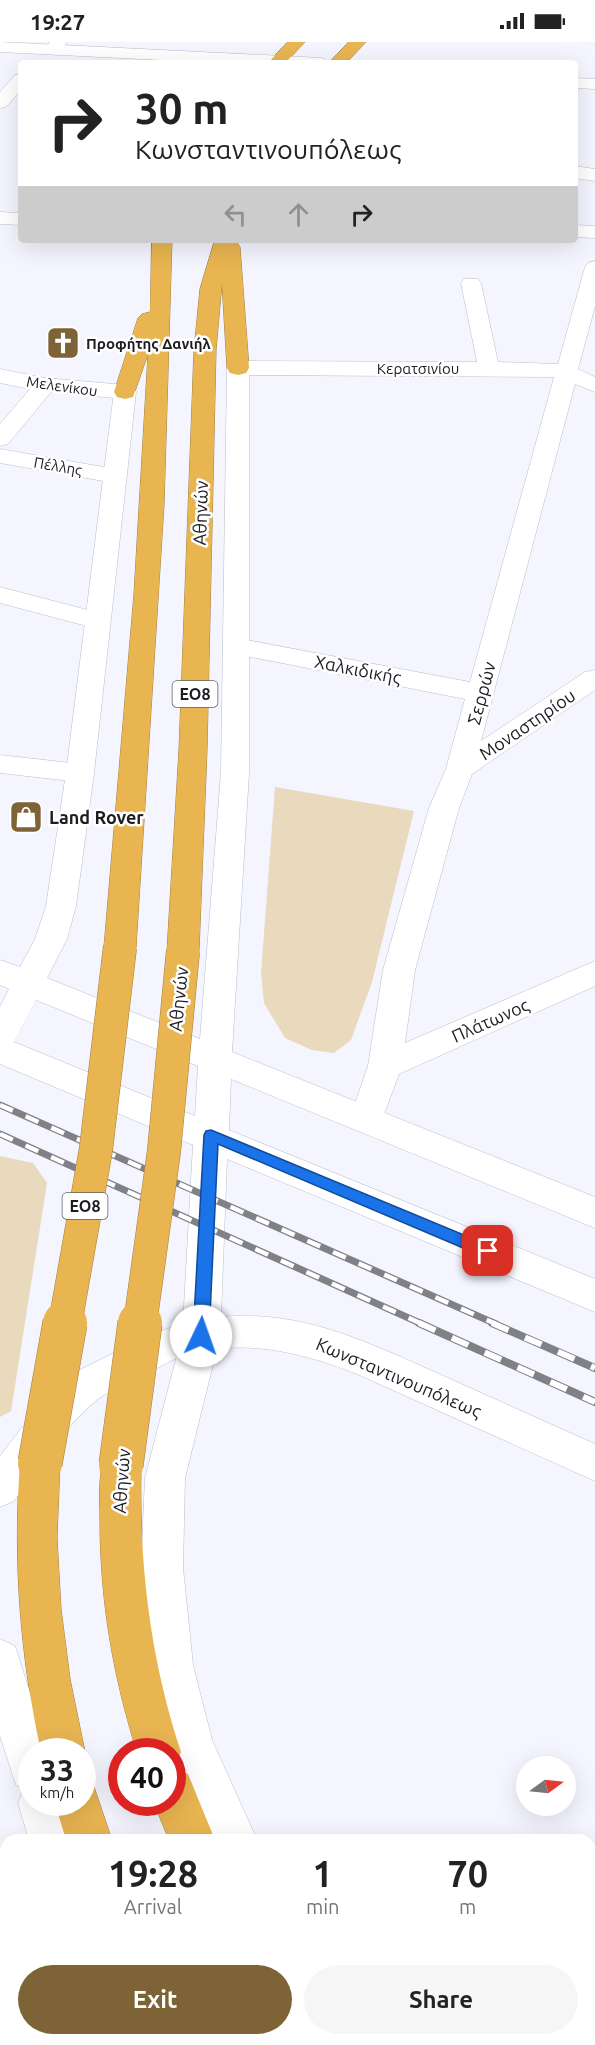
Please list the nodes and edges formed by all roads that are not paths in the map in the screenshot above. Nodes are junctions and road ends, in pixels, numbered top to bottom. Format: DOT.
graph roads {
  1 [pos="297,42"];
  2 [pos="358,42"];
  3 [pos="0,47"];
  4 [pos="47,53"];
  5 [pos="0,56"];
  6 [pos="118,60"];
  7 [pos="226,60"];
  8 [pos="279,60"];
  9 [pos="340,60"];
  10 [pos="578,74"];
  11 [pos="595,75"];
  12 [pos="18,83"];
  13 [pos="578,83"];
  14 [pos="595,84"];
  15 [pos="0,105"];
  16 [pos="18,109"];
  17 [pos="578,173"];
  18 [pos="595,175"];
  19 [pos="578,231"];
  20 [pos="595,232"];
  21 [pos="162,243"];
  22 [pos="226,243"];
  23 [pos="227,243"];
  24 [pos="595,267"];
  25 [pos="161,280"];
  26 [pos="471,283"];
  27 [pos="238,368"];
  28 [pos="489,369"];
  29 [pos="567,372"];
  30 [pos="0,376"];
  31 [pos="45,385"];
  32 [pos="595,385"];
  33 [pos="125,392"];
  34 [pos="0,440"];
  35 [pos="0,456"];
  36 [pos="115,476"];
  37 [pos="0,595"];
  38 [pos="98,621"];
  39 [pos="236,646"];
  40 [pos="595,678"];
  41 [pos="481,693"];
  42 [pos="0,764"];
  43 [pos="460,769"];
  44 [pos="80,773"];
  45 [pos="595,973"];
  46 [pos="14,978"];
  47 [pos="0,1038"];
  48 [pos="0,1050"];
  49 [pos="215,1060"];
  50 [pos="385,1066"];
  51 [pos="367,1118"];
  52 [pos="211,1135"];
  53 [pos="595,1213"];
  54 [pos="595,1296"];
  55 [pos="201,1336"];
  56 [pos="595,1463"];
  57 [pos="0,1488"];
  58 [pos="0,1661"];
  59 [pos="23,1738"];
  60 [pos="60,1738"];
  61 [pos="155,1738"];
  62 [pos="46,1816"];
  63 [pos="82,1816"];
  64 [pos="182,1816"];
  65 [pos="50,1834"];
  66 [pos="87,1834"];
  67 [pos="190,1834"];
  68 [pos="231,1834"];
  1 -- 8 [label="highway"];
  2 -- 9 [label="highway"];
  3 -- 4 [label="street"];
  4 -- 5 [label="street"];
  4 -- 6 [label="street"];
  4 -- 7 [label="street"];
  10 -- 11 [label="street"];
  12 -- 15 [label="street"];
  13 -- 14 [label="street"];
  15 -- 16 [label="street"];
  17 -- 18 [label="street"];
  19 -- 20 [label="street"];
  21 -- 25 [label="highway, ΕΟ8"];
  22 -- 61 [label="highway, Αθηνών / ΕΟ8, bridge"];
  23 -- 27 [label="highway"];
  24 -- 29 [label="street, Σερρών"];
  25 -- 33 [label="highway"];
  25 -- 60 [label="highway, ΕΟ8, bridge"];
  26 -- 28 [label="street"];
  27 -- 28 [label="street, Κερατσινίου"];
  27 -- 39 [label="street, Αθηνών"];
  28 -- 29 [label="street, Κερατσινίου"];
  29 -- 32 [label="street, Κερατσινίου"];
  29 -- 41 [label="street, Σερρών"];
  30 -- 31 [label="street, Μελενίκου"];
  31 -- 33 [label="street, Μελενίκου"];
  31 -- 34 [label="street"];
  33 -- 36 [label="street"];
  35 -- 36 [label="street, Πέλλης"];
  36 -- 38 [label="street"];
  37 -- 38 [label="street"];
  38 -- 44 [label="street"];
  39 -- 41 [label="street, Χαλκιδικής"];
  39 -- 49 [label="street, Αθηνών"];
  40 -- 43 [label="street, Μοναστηρίου"];
  41 -- 43 [label="street, Σερρών"];
  42 -- 44 [label="street"];
  43 -- 50 [label="street, Σερρών"];
  44 -- 46 [label="street"];
  45 -- 50 [label="street, Πλάτωνος"];
  46 -- 47 [label="street"];
  46 -- 49 [label="street"];
  48 -- 52 [label="street"];
  49 -- 51 [label="street"];
  49 -- 52 [label="street, Αθηνών"];
  50 -- 51 [label="street, Σερρών"];
  51 -- 53 [label="street"];
  52 -- 54 [label="street"];
  52 -- 55 [label="street, Αθηνών"];
  55 -- 56 [label="street, Κωνσταντινουπόλεως"];
  55 -- 57 [label="street, Κωνσταντινουπόλεως"];
  55 -- 68 [label="street, Αθηνών"];
  58 -- 59 [label="street"];
  62 -- 65 [label="street"];
  63 -- 66 [label="highway"];
  64 -- 67 [label="highway"];
}
